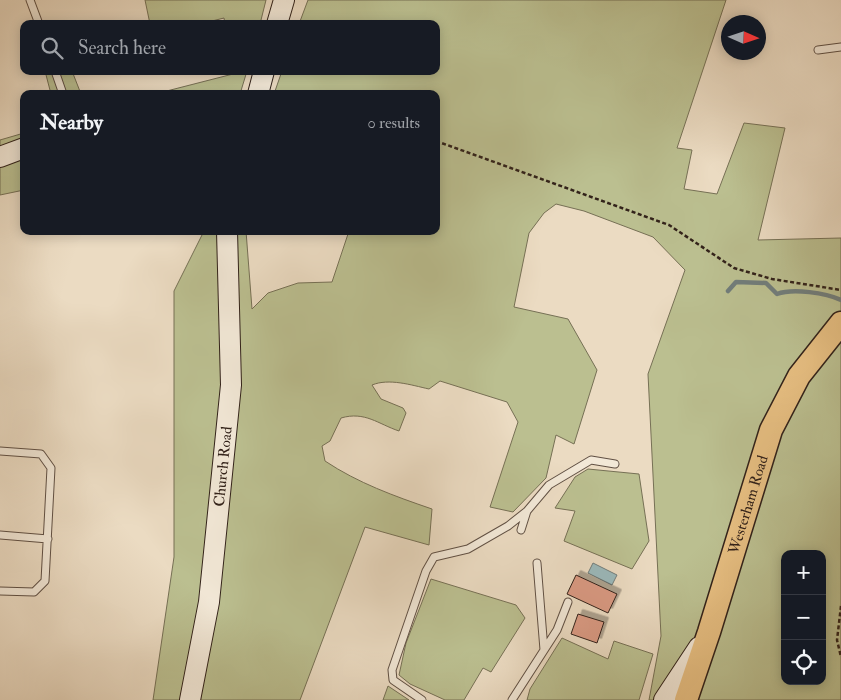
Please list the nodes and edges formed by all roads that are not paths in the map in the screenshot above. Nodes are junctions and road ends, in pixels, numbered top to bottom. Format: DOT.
graph roads {
  1 [pos="30,0"];
  2 [pos="284,0"];
  3 [pos="38,20"];
  4 [pos="278,20"];
  5 [pos="841,46"];
  6 [pos="818,50"];
  7 [pos="56,75"];
  8 [pos="263,75"];
  9 [pos="62,90"];
  10 [pos="259,90"];
  11 [pos="20,150"];
  12 [pos="0,157"];
  13 [pos="227,235"];
  14 [pos="841,323"];
  15 [pos="0,451"];
  16 [pos="615,464"];
  17 [pos="527,512"];
  18 [pos="521,530"];
  19 [pos="0,535"];
  20 [pos="48,539"];
  21 [pos="537,563"];
  22 [pos="0,591"];
  23 [pos="568,602"];
  24 [pos="709,632"];
  25 [pos="544,650"];
  26 [pos="190,700"];
  27 [pos="422,700"];
  28 [pos="512,700"];
  29 [pos="664,700"];
  30 [pos="686,700"];
  1 -- 3 [label="lane"];
  2 -- 4 [label="street"];
  5 -- 6 [label="lane"];
  7 -- 9 [label="lane"];
  8 -- 10 [label="street"];
  11 -- 12 [label="street"];
  13 -- 26 [label="street, Church Road"];
  14 -- 24 [label="main road, Westerham Road"];
  15 -- 20 [label="lane"];
  16 -- 17 [label="lane"];
  17 -- 18 [label="lane"];
  17 -- 27 [label="lane"];
  19 -- 20 [label="lane"];
  20 -- 22 [label="lane"];
  21 -- 25 [label="lane"];
  23 -- 25 [label="lane"];
  24 -- 29 [label="street"];
  24 -- 30 [label="main road, Westerham Road"];
  25 -- 28 [label="lane"];
}
